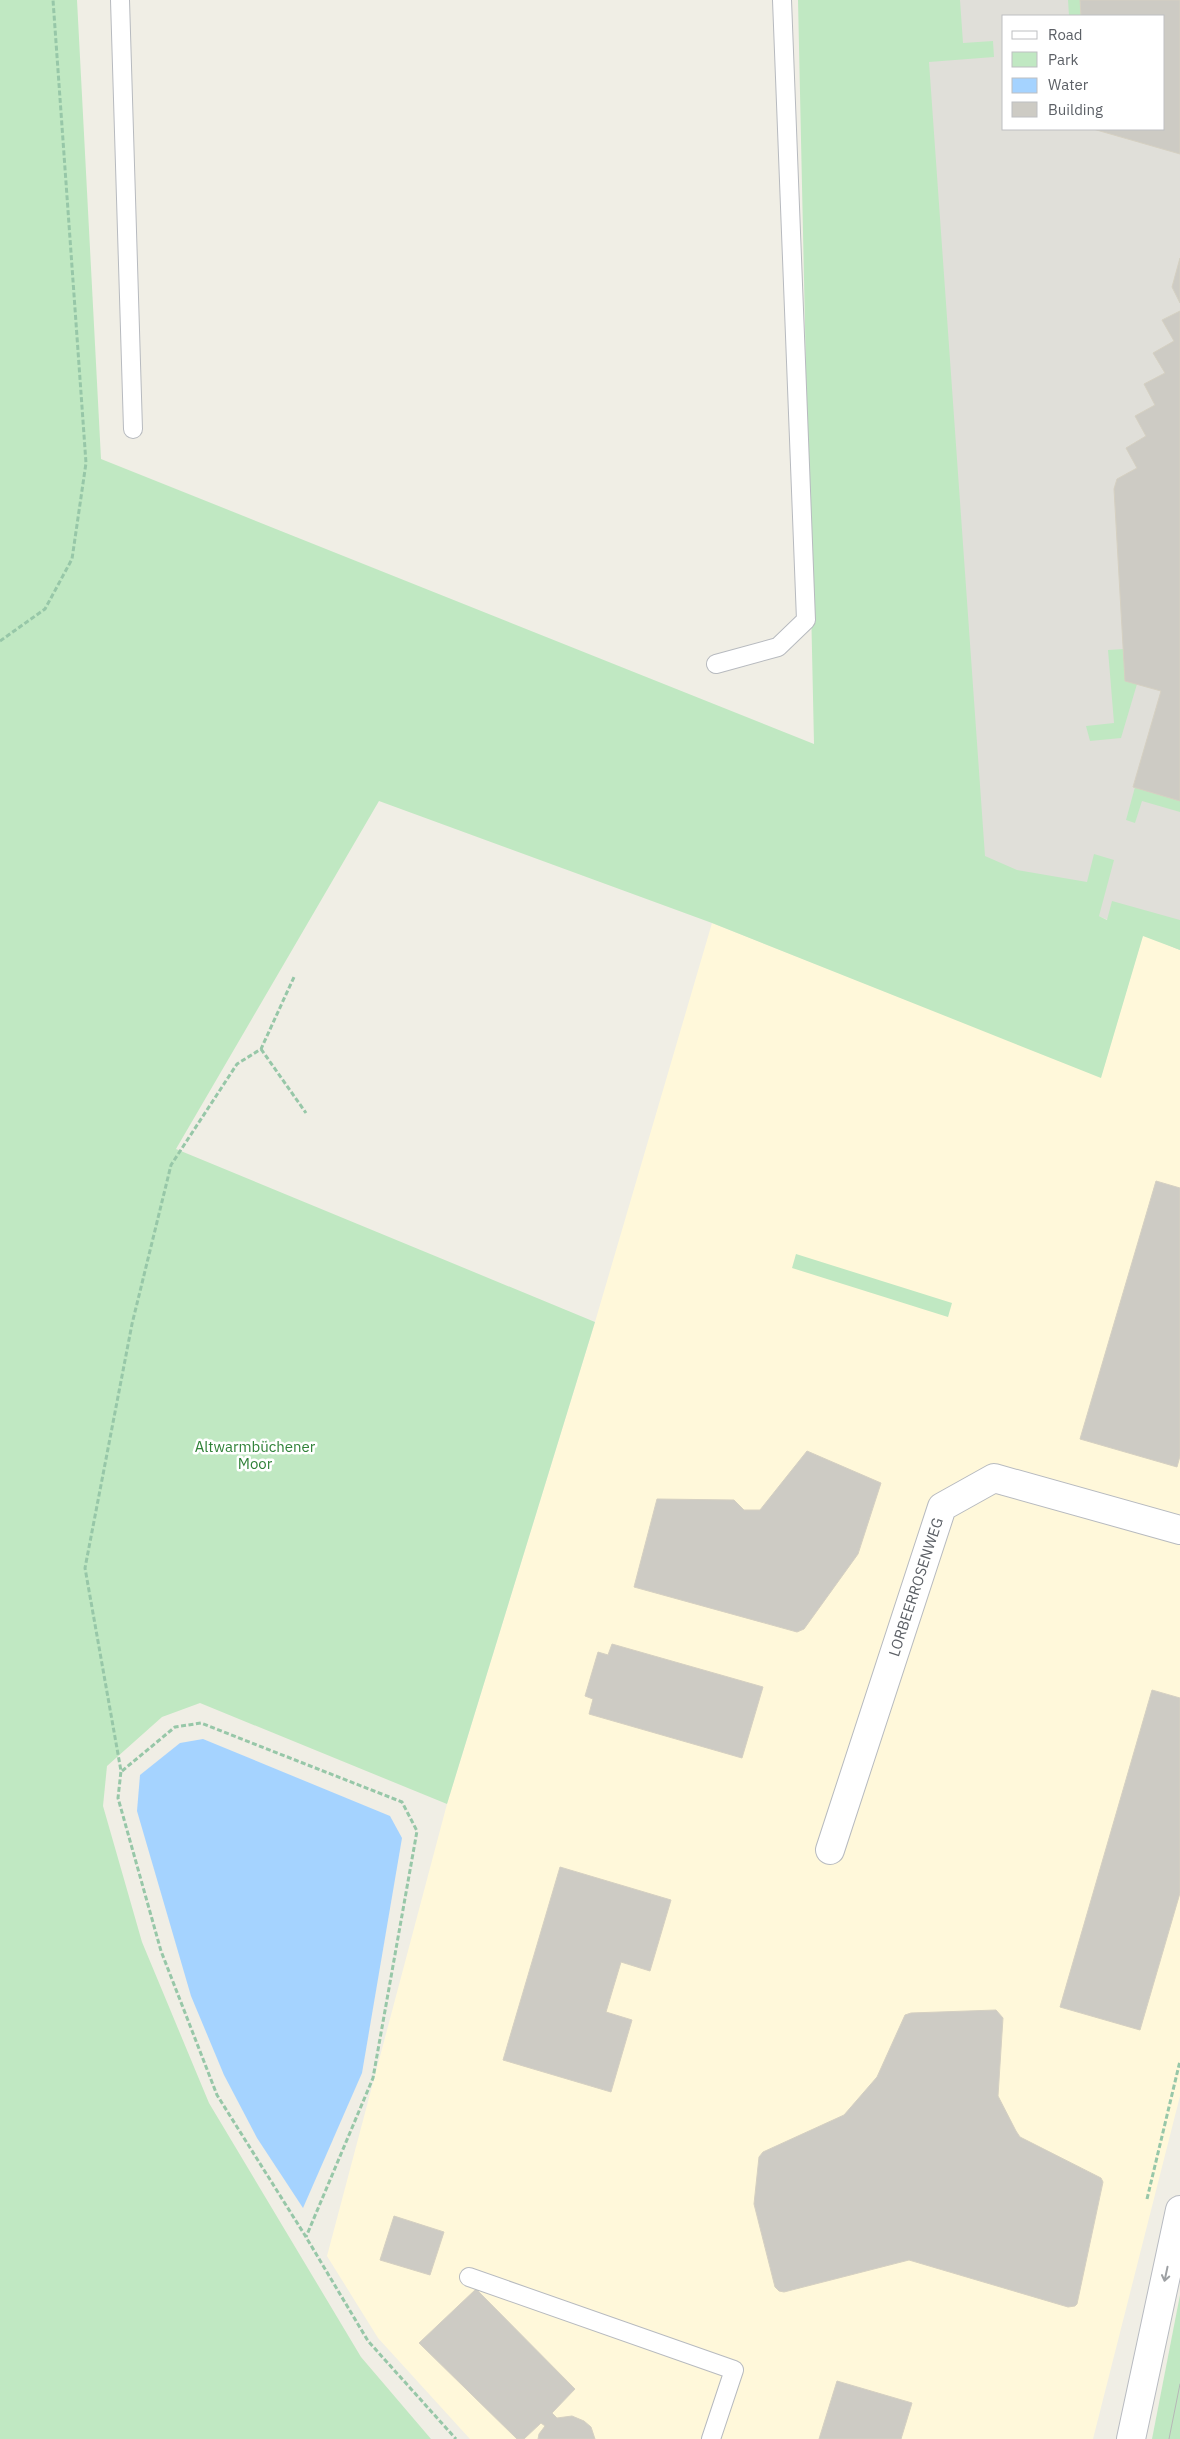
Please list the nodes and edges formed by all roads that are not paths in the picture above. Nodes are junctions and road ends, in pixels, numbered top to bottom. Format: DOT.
graph roads {
  1 [pos="120,0"];
  2 [pos="782,0"];
  3 [pos="133,429"];
  4 [pos="716,664"];
  5 [pos="1180,1530"];
  6 [pos="830,1850"];
  7 [pos="1180,2210"];
  8 [pos="470,2277"];
  9 [pos="711,2439"];
  10 [pos="1131,2439"];
  1 -- 3 [label="lane"];
  2 -- 4 [label="lane"];
  5 -- 6 [label="street, LORBEERROSENWEG"];
  7 -- 10 [label="street, one-way"];
  8 -- 9 [label="lane"];
}
